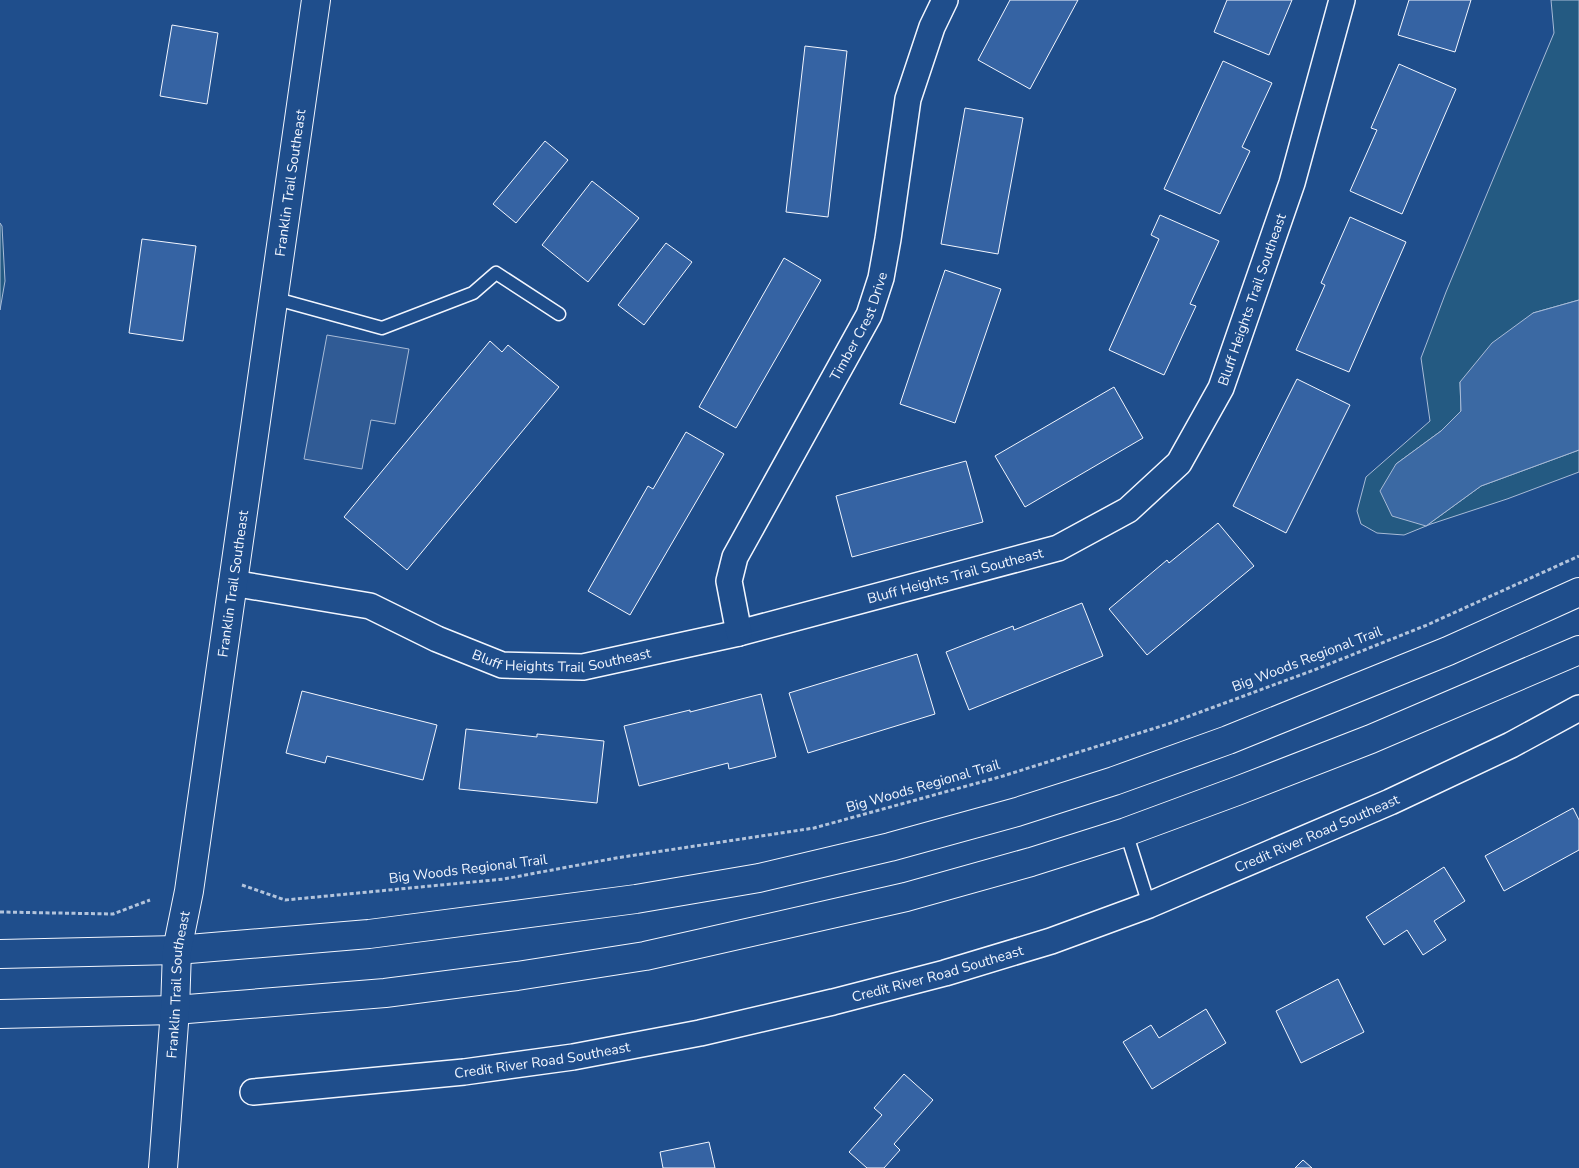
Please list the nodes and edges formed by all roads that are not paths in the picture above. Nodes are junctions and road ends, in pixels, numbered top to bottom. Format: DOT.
graph roads {
  1 [pos="316,0"];
  2 [pos="945,0"];
  3 [pos="1342,0"];
  4 [pos="273,298"];
  5 [pos="559,314"];
  6 [pos="232,582"];
  7 [pos="1579,592"];
  8 [pos="739,633"];
  9 [pos="1579,650"];
  10 [pos="1579,708"];
  11 [pos="1126,832"];
  12 [pos="1149,905"];
  13 [pos="177,950"];
  14 [pos="0,954"];
  15 [pos="175,1010"];
  16 [pos="0,1014"];
  17 [pos="253,1092"];
  18 [pos="163,1168"];
  1 -- 4 [label="main road, Franklin Trail Southeast"];
  2 -- 8 [label="street, Timber Crest Drive"];
  3 -- 8 [label="street, Bluff Heights Trail Southeast"];
  4 -- 5 [label="lane"];
  4 -- 6 [label="main road, Franklin Trail Southeast"];
  6 -- 8 [label="street, Bluff Heights Trail Southeast"];
  6 -- 13 [label="main road, Franklin Trail Southeast"];
  7 -- 13 [label="main road"];
  9 -- 11 [label="main road"];
  10 -- 12 [label="street, Credit River Road Southeast"];
  11 -- 12 [label="lane"];
  11 -- 15 [label="main road"];
  12 -- 17 [label="street, Credit River Road Southeast"];
  13 -- 14 [label="main road"];
  13 -- 15 [label="main road, Franklin Trail Southeast"];
  15 -- 16 [label="main road"];
  15 -- 18 [label="main road, Franklin Trail Southeast"];
}
